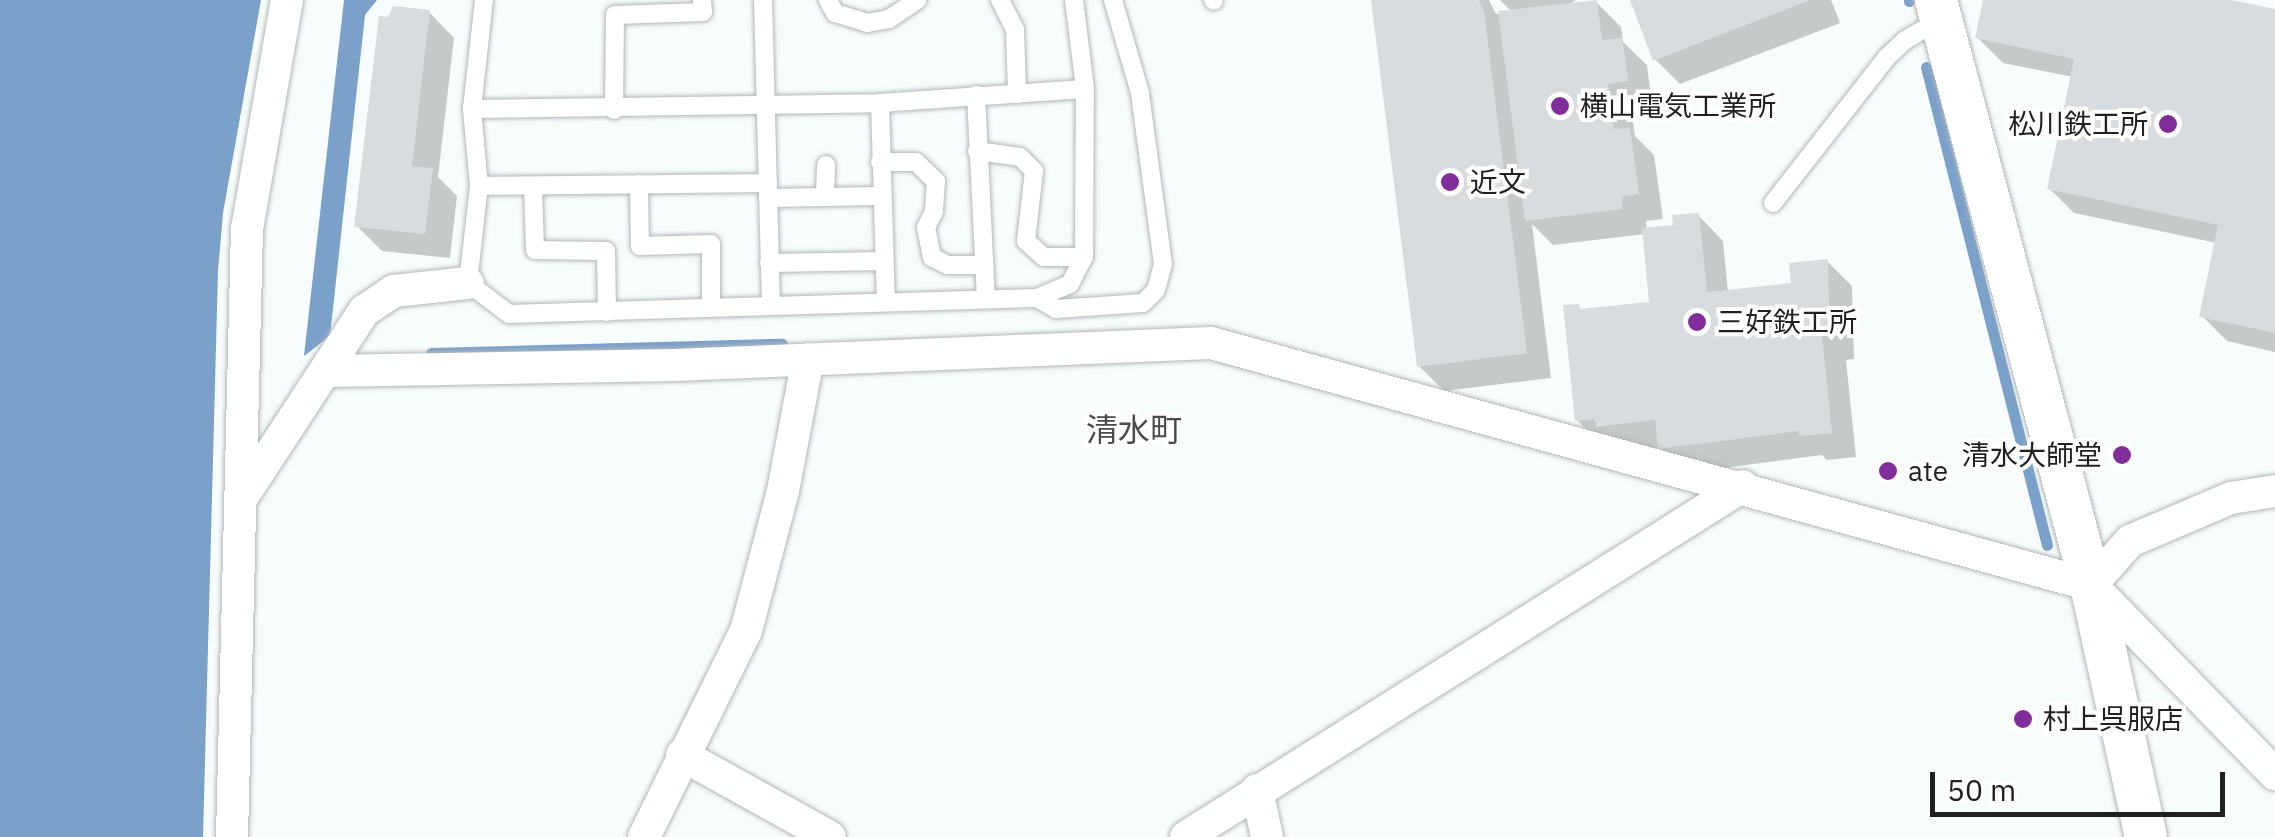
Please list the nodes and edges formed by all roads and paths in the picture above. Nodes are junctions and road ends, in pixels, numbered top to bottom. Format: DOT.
graph roads {
  1 [pos="287,0"];
  2 [pos="484,0"];
  3 [pos="702,0"];
  4 [pos="763,0"];
  5 [pos="828,0"];
  6 [pos="916,0"];
  7 [pos="1000,0"];
  8 [pos="1074,0"];
  9 [pos="1113,0"];
  10 [pos="1939,10"];
  11 [pos="1085,90"];
  12 [pos="1017,94"];
  13 [pos="976,96"];
  14 [pos="768,103"];
  15 [pos="880,103"];
  16 [pos="472,109"];
  17 [pos="614,110"];
  18 [pos="978,151"];
  19 [pos="880,162"];
  20 [pos="826,165"];
  21 [pos="639,184"];
  22 [pos="478,186"];
  23 [pos="533,186"];
  24 [pos="768,190"];
  25 [pos="825,196"];
  26 [pos="880,196"];
  27 [pos="1773,203"];
  28 [pos="1084,257"];
  29 [pos="884,261"];
  30 [pos="769,263"];
  31 [pos="982,265"];
  32 [pos="468,283"];
  33 [pos="1036,298"];
  34 [pos="986,299"];
  35 [pos="886,301"];
  36 [pos="771,305"];
  37 [pos="711,307"];
  38 [pos="607,312"];
  39 [pos="808,359"];
  40 [pos="327,371"];
  41 [pos="1743,486"];
  42 [pos="2275,491"];
  43 [pos="241,499"];
  44 [pos="2091,585"];
  45 [pos="682,755"];
  46 [pos="2275,774"];
  47 [pos="1257,790"];
  48 [pos="232,837"];
  49 [pos="644,837"];
  50 [pos="830,837"];
  51 [pos="1186,837"];
  52 [pos="1266,837"];
  53 [pos="2146,837"];
  1 -- 43 [label="street"];
  2 -- 16 [label="lane"];
  3 -- 17 [label="lane"];
  4 -- 14 [label="lane"];
  5 -- 6 [label="lane"];
  7 -- 12 [label="lane"];
  8 -- 11 [label="lane"];
  9 -- 33 [label="lane"];
  10 -- 27 [label="lane"];
  10 -- 44 [label="street"];
  11 -- 12 [label="lane"];
  11 -- 28 [label="lane"];
  12 -- 13 [label="lane"];
  13 -- 15 [label="lane"];
  13 -- 18 [label="lane"];
  14 -- 15 [label="lane"];
  14 -- 17 [label="lane"];
  14 -- 24 [label="lane"];
  15 -- 19 [label="lane"];
  16 -- 17 [label="lane"];
  16 -- 22 [label="lane"];
  18 -- 28 [label="lane"];
  18 -- 31 [label="lane"];
  19 -- 26 [label="lane"];
  19 -- 31 [label="lane"];
  20 -- 25 [label="lane"];
  21 -- 23 [label="lane"];
  21 -- 24 [label="lane"];
  21 -- 37 [label="lane"];
  22 -- 23 [label="lane"];
  22 -- 32 [label="lane"];
  23 -- 38 [label="lane"];
  24 -- 25 [label="lane"];
  24 -- 30 [label="lane"];
  25 -- 26 [label="lane"];
  26 -- 29 [label="lane"];
  28 -- 33 [label="lane"];
  29 -- 30 [label="lane"];
  29 -- 35 [label="lane"];
  30 -- 36 [label="lane"];
  31 -- 34 [label="lane"];
  32 -- 38 [label="lane"];
  32 -- 40 [label="street"];
  33 -- 34 [label="lane"];
  34 -- 35 [label="lane"];
  35 -- 36 [label="lane"];
  36 -- 37 [label="lane"];
  37 -- 38 [label="lane"];
  39 -- 40 [label="street"];
  39 -- 41 [label="street"];
  39 -- 45 [label="street"];
  40 -- 43 [label="street"];
  41 -- 44 [label="street"];
  41 -- 47 [label="street"];
  42 -- 44 [label="street"];
  43 -- 48 [label="street"];
  44 -- 46 [label="street"];
  44 -- 53 [label="street"];
  45 -- 49 [label="street"];
  45 -- 50 [label="street"];
  47 -- 51 [label="street"];
  47 -- 52 [label="street"];
}
